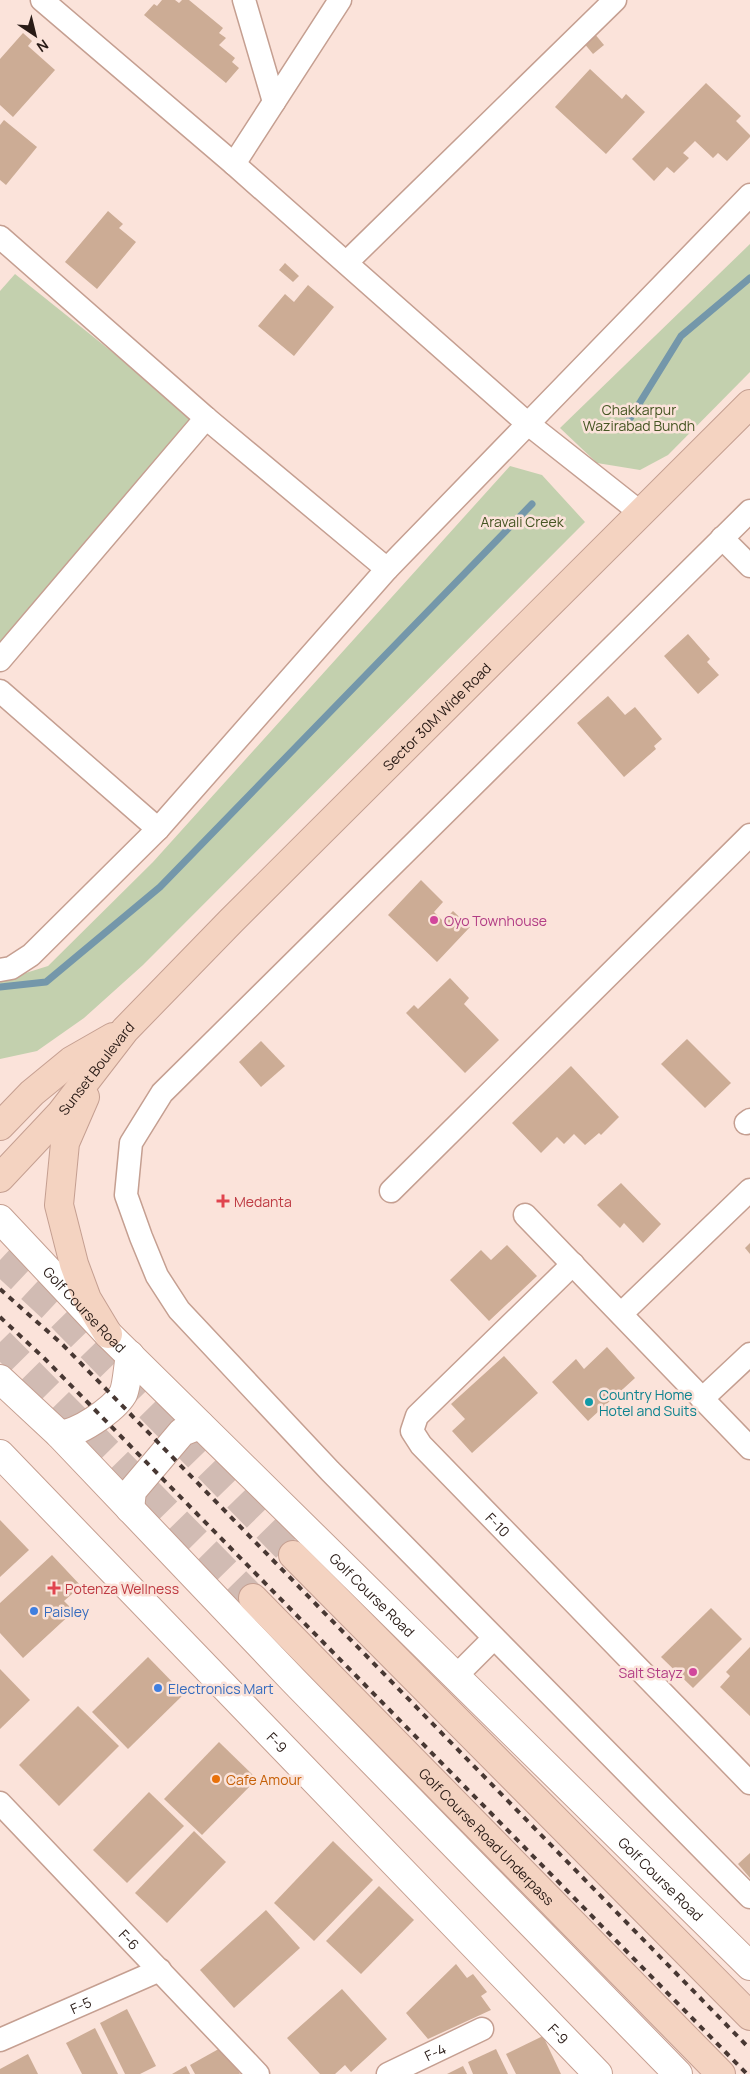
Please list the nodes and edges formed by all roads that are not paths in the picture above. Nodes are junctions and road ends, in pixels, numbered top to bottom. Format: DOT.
graph roads {
  1 [pos="42,0"];
  2 [pos="244,0"];
  3 [pos="340,0"];
  4 [pos="614,0"];
  5 [pos="274,102"];
  6 [pos="234,164"];
  7 [pos="750,195"];
  8 [pos="2,243"];
  9 [pos="347,262"];
  10 [pos="750,404"];
  11 [pos="206,418"];
  12 [pos="528,423"];
  13 [pos="750,511"];
  14 [pos="641,513"];
  15 [pos="722,538"];
  16 [pos="750,566"];
  17 [pos="387,569"];
  18 [pos="0,660"];
  19 [pos="0,691"];
  20 [pos="158,829"];
  21 [pos="750,836"];
  22 [pos="0,970"];
  23 [pos="125,1030"];
  24 [pos="32,1093"];
  25 [pos="0,1098"];
  26 [pos="0,1126"];
  27 [pos="0,1178"];
  28 [pos="750,1190"];
  29 [pos="391,1191"];
  30 [pos="525,1215"];
  31 [pos="0,1219"];
  32 [pos="573,1264"];
  33 [pos="621,1314"];
  34 [pos="108,1334"];
  35 [pos="750,1354"];
  36 [pos="130,1356"];
  37 [pos="0,1379"];
  38 [pos="702,1399"];
  39 [pos="200,1425"];
  40 [pos="59,1434"];
  41 [pos="750,1448"];
  42 [pos="0,1454"];
  43 [pos="130,1509"];
  44 [pos="293,1555"];
  45 [pos="253,1598"];
  46 [pos="494,1638"];
  47 [pos="456,1676"];
  48 [pos="750,1783"];
  49 [pos="0,1803"];
  50 [pos="750,1897"];
  51 [pos="750,1966"];
  52 [pos="160,1970"];
  53 [pos="750,2016"];
  54 [pos="482,2029"];
  55 [pos="0,2040"];
  56 [pos="258,2074"];
  57 [pos="388,2074"];
  58 [pos="598,2074"];
  59 [pos="678,2074"];
  60 [pos="721,2074"];
  1 -- 6 [label="street"];
  2 -- 5 [label="street"];
  3 -- 5 [label="street"];
  4 -- 9 [label="street"];
  5 -- 6 [label="street"];
  6 -- 9 [label="street"];
  7 -- 12 [label="street"];
  8 -- 11 [label="street"];
  9 -- 12 [label="street"];
  10 -- 14 [label="main road, Sector 30M Wide Road"];
  11 -- 17 [label="street"];
  11 -- 18 [label="street"];
  12 -- 14 [label="street"];
  12 -- 17 [label="street"];
  13 -- 15 [label="street"];
  14 -- 23 [label="main road, Sector 30M Wide Road"];
  15 -- 16 [label="street"];
  15 -- 46 [label="street"];
  17 -- 20 [label="street"];
  19 -- 20 [label="street"];
  20 -- 22 [label="street"];
  21 -- 29 [label="street"];
  23 -- 24 [label="main road, Sunset Boulevard"];
  23 -- 27 [label="main road, Sunset Boulevard"];
  23 -- 34 [label="main road"];
  24 -- 25 [label="main road"];
  24 -- 26 [label="main road, Sunset Boulevard"];
  28 -- 33 [label="street"];
  30 -- 32 [label="street"];
  31 -- 34 [label="street, Golf Course Road"];
  32 -- 33 [label="street"];
  32 -- 48 [label="street, F-10"];
  33 -- 38 [label="street"];
  34 -- 36 [label="street, Golf Course Road"];
  35 -- 38 [label="street"];
  36 -- 39 [label="street, Golf Course Road"];
  36 -- 40 [label="street"];
  37 -- 40 [label="street"];
  38 -- 41 [label="street"];
  39 -- 43 [label="street"];
  39 -- 47 [label="street, Golf Course Road"];
  40 -- 43 [label="street"];
  42 -- 58 [label="street, F-9"];
  43 -- 59 [label="street"];
  44 -- 53 [label="main road"];
  45 -- 60 [label="main road, Golf Course Road Underpass"];
  46 -- 47 [label="street"];
  46 -- 50 [label="street"];
  47 -- 51 [label="street, Golf Course Road"];
  49 -- 52 [label="street, F-6"];
  52 -- 55 [label="street, F-5"];
  52 -- 56 [label="street, F-6"];
  54 -- 57 [label="street, F-4"];
}
